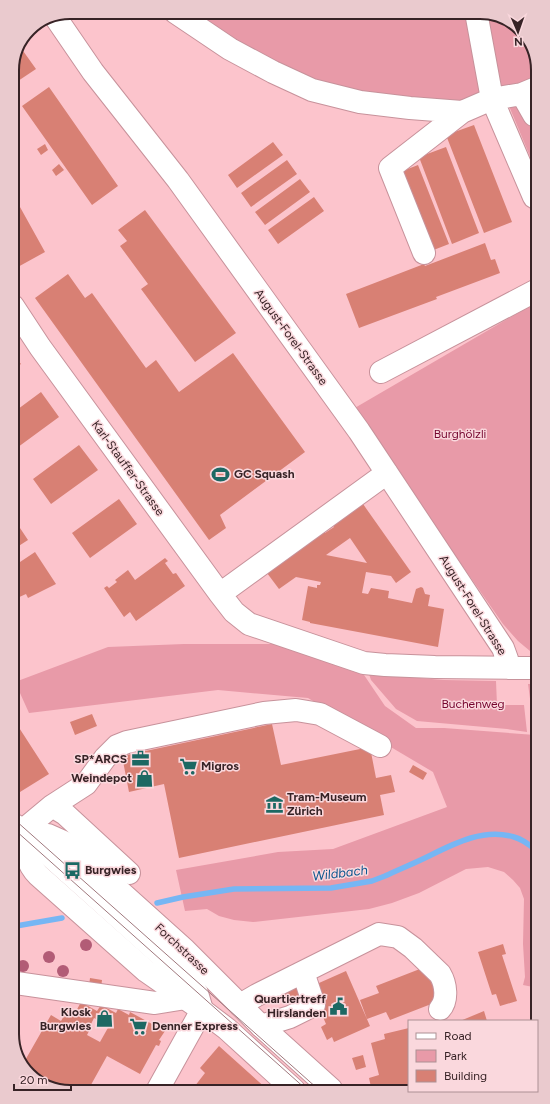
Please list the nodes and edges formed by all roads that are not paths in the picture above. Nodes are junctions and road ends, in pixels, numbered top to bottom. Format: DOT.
graph roads {
  1 [pos="185,19"];
  2 [pos="477,19"];
  3 [pos="58,21"];
  4 [pos="528,91"];
  5 [pos="492,99"];
  6 [pos="531,103"];
  7 [pos="462,112"];
  8 [pos="531,190"];
  9 [pos="424,253"];
  10 [pos="531,293"];
  11 [pos="19,315"];
  12 [pos="381,372"];
  13 [pos="387,473"];
  14 [pos="220,594"];
  15 [pos="508,668"];
  16 [pos="531,668"];
  17 [pos="380,746"];
  18 [pos="52,806"];
  19 [pos="19,839"];
  20 [pos="129,873"];
  21 [pos="303,972"];
  22 [pos="19,983"];
  23 [pos="224,988"];
  24 [pos="194,998"];
  25 [pos="240,1005"];
  26 [pos="440,1009"];
  27 [pos="261,1026"];
  28 [pos="159,1085"];
  29 [pos="288,1085"];
  30 [pos="327,1085"];
  1 -- 7 [label="street"];
  2 -- 5 [label="street"];
  3 -- 13 [label="street, August-Forel-Strasse"];
  4 -- 5 [label="street"];
  4 -- 6 [label="street"];
  5 -- 7 [label="street"];
  5 -- 8 [label="street"];
  7 -- 9 [label="street"];
  10 -- 12 [label="street"];
  11 -- 14 [label="street, Karl-Stauffer-Strasse"];
  13 -- 14 [label="street"];
  13 -- 15 [label="street, August-Forel-Strasse"];
  14 -- 15 [label="street, Karl-Stauffer-Strasse"];
  15 -- 16 [label="street"];
  17 -- 18 [label="street"];
  18 -- 19 [label="street"];
  18 -- 20 [label="street"];
  19 -- 23 [label="street, Forchstrasse"];
  19 -- 24 [label="street, Forchstrasse"];
  21 -- 25 [label="street"];
  21 -- 26 [label="street"];
  21 -- 27 [label="street"];
  22 -- 24 [label="street"];
  23 -- 24 [label="street"];
  23 -- 25 [label="street, Forchstrasse"];
  24 -- 28 [label="street"];
  24 -- 29 [label="street, Forchstrasse"];
  25 -- 27 [label="street, Forchstrasse"];
  27 -- 30 [label="street, Forchstrasse"];
}
